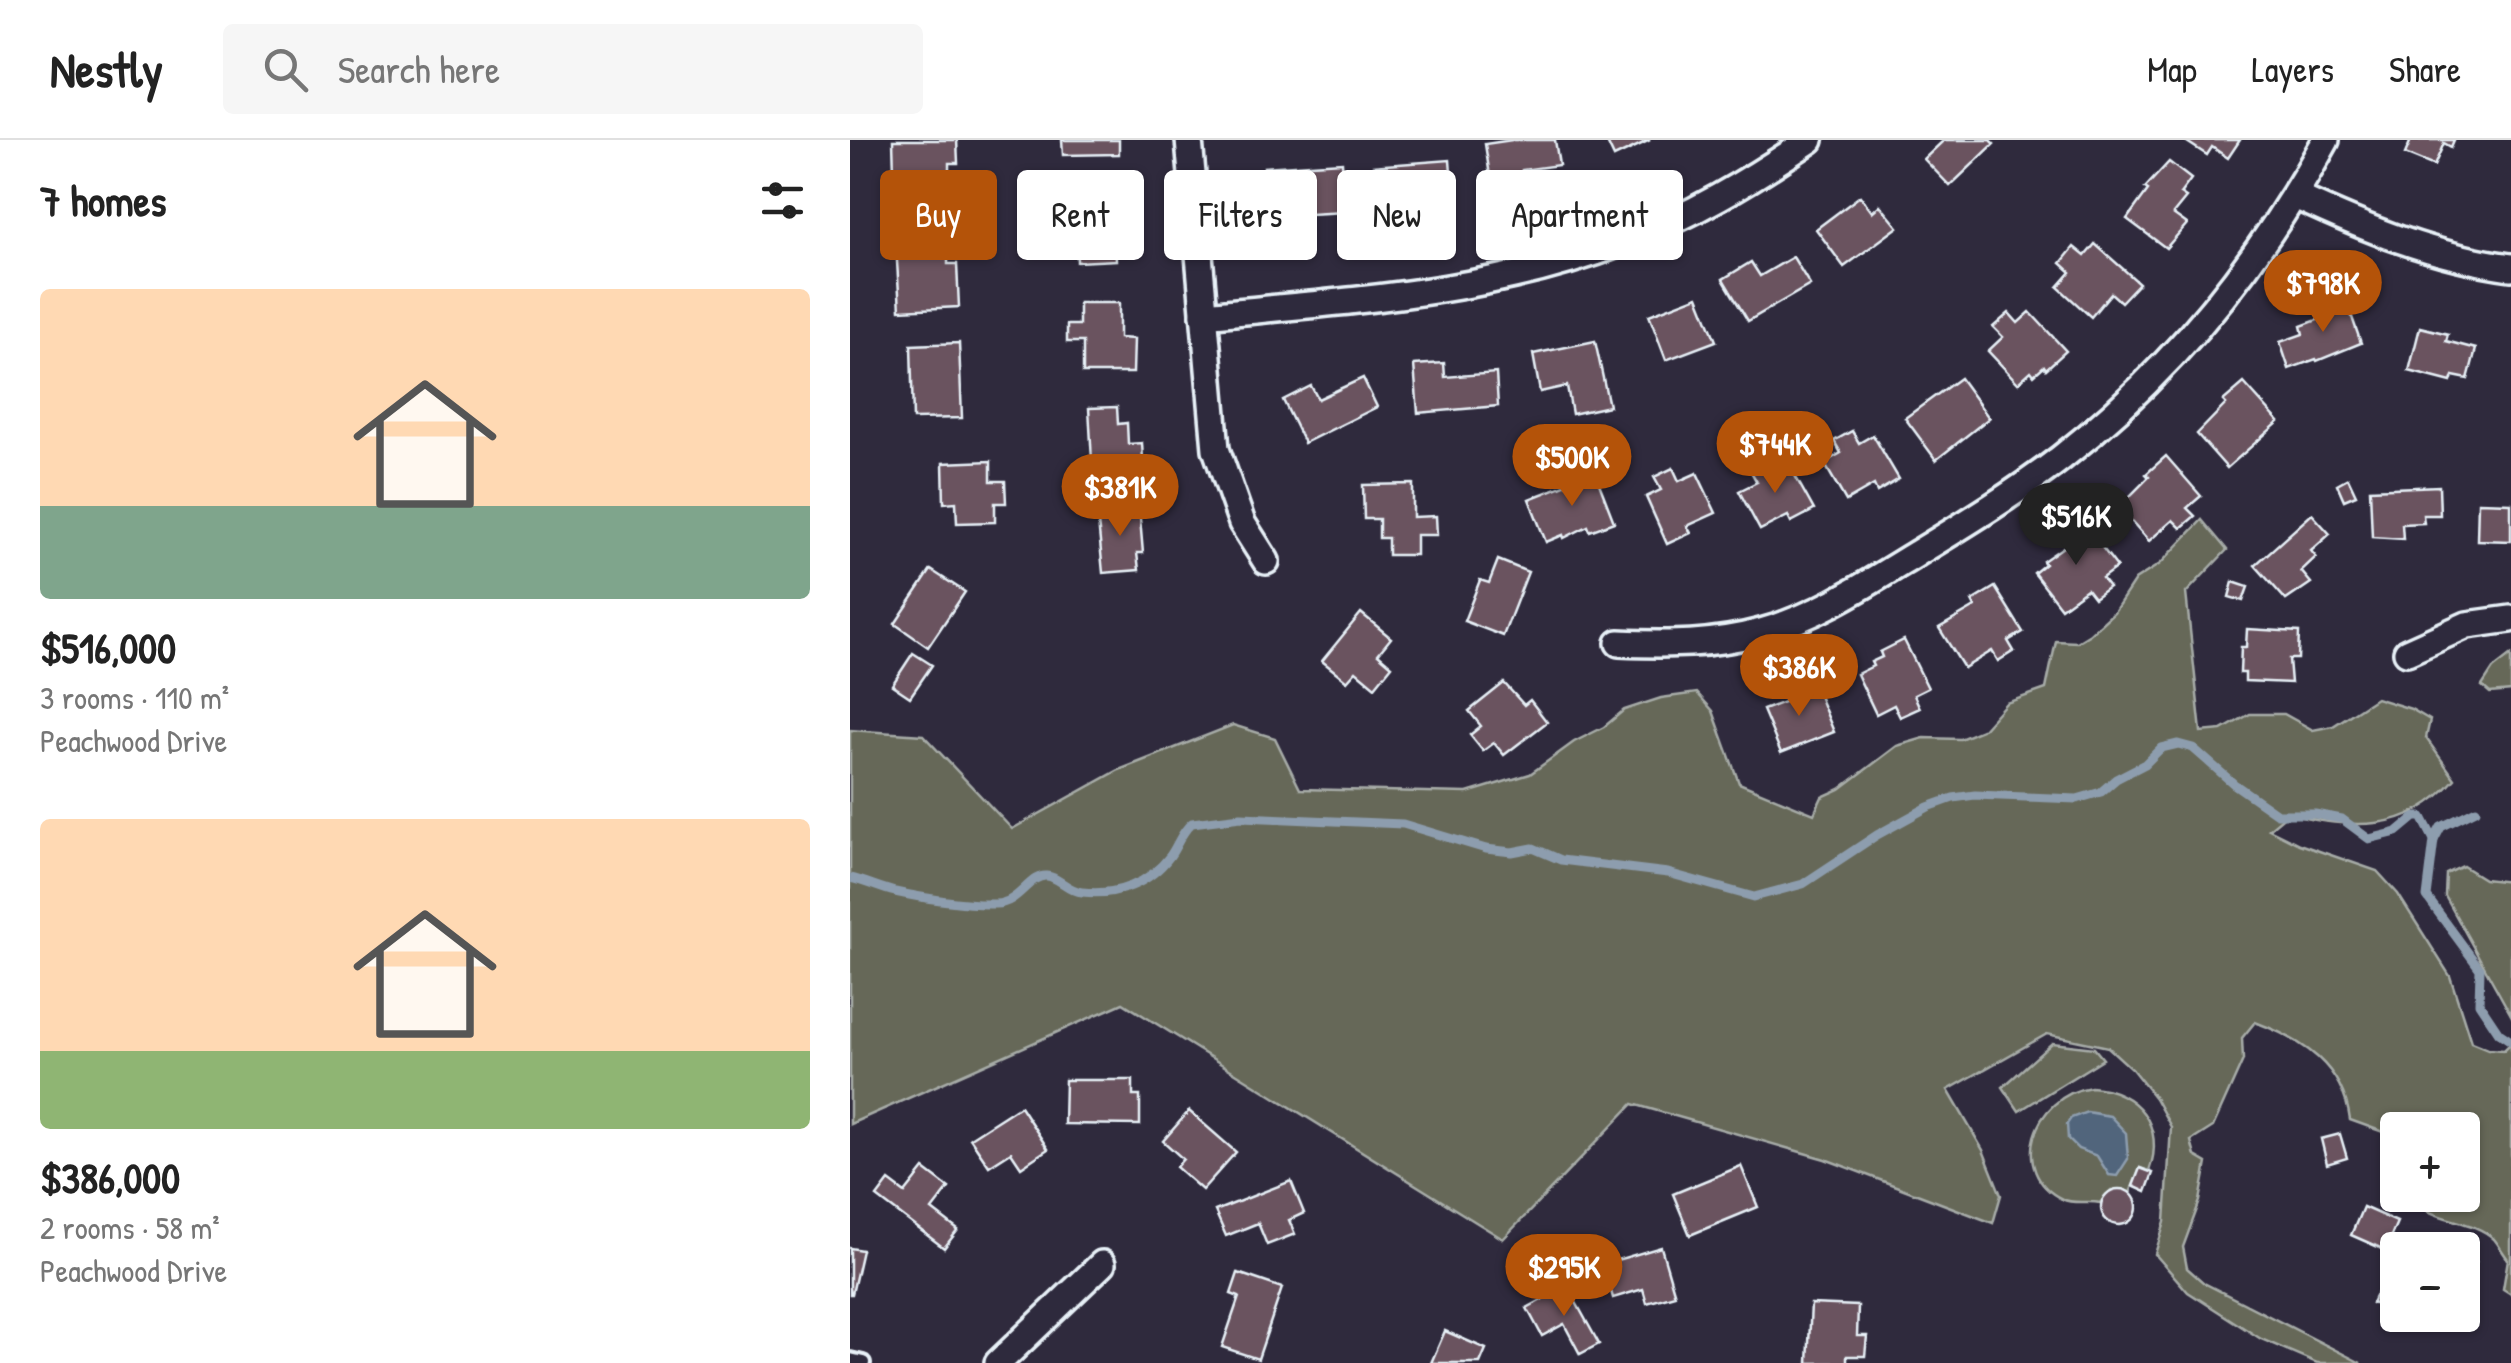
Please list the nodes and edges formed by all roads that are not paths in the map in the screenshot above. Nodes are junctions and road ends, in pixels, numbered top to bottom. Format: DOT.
graph roads {
  1 [pos="1190,140"];
  2 [pos="1810,140"];
  3 [pos="2326,140"];
  4 [pos="2295,196"];
  5 [pos="2511,267"];
  6 [pos="1204,315"];
  7 [pos="1266,560"];
  8 [pos="2511,619"];
  9 [pos="1619,643"];
  10 [pos="2407,652"];
  11 [pos="1102,1264"];
  12 [pos="850,1360"];
  13 [pos="863,1363"];
  14 [pos="998,1363"];
  1 -- 6 [label="street"];
  2 -- 6 [label="street"];
  3 -- 4 [label="street"];
  4 -- 5 [label="street"];
  4 -- 9 [label="street"];
  6 -- 7 [label="street"];
  8 -- 10 [label="street"];
  11 -- 14 [label="street"];
  12 -- 13 [label="lane"];
}
